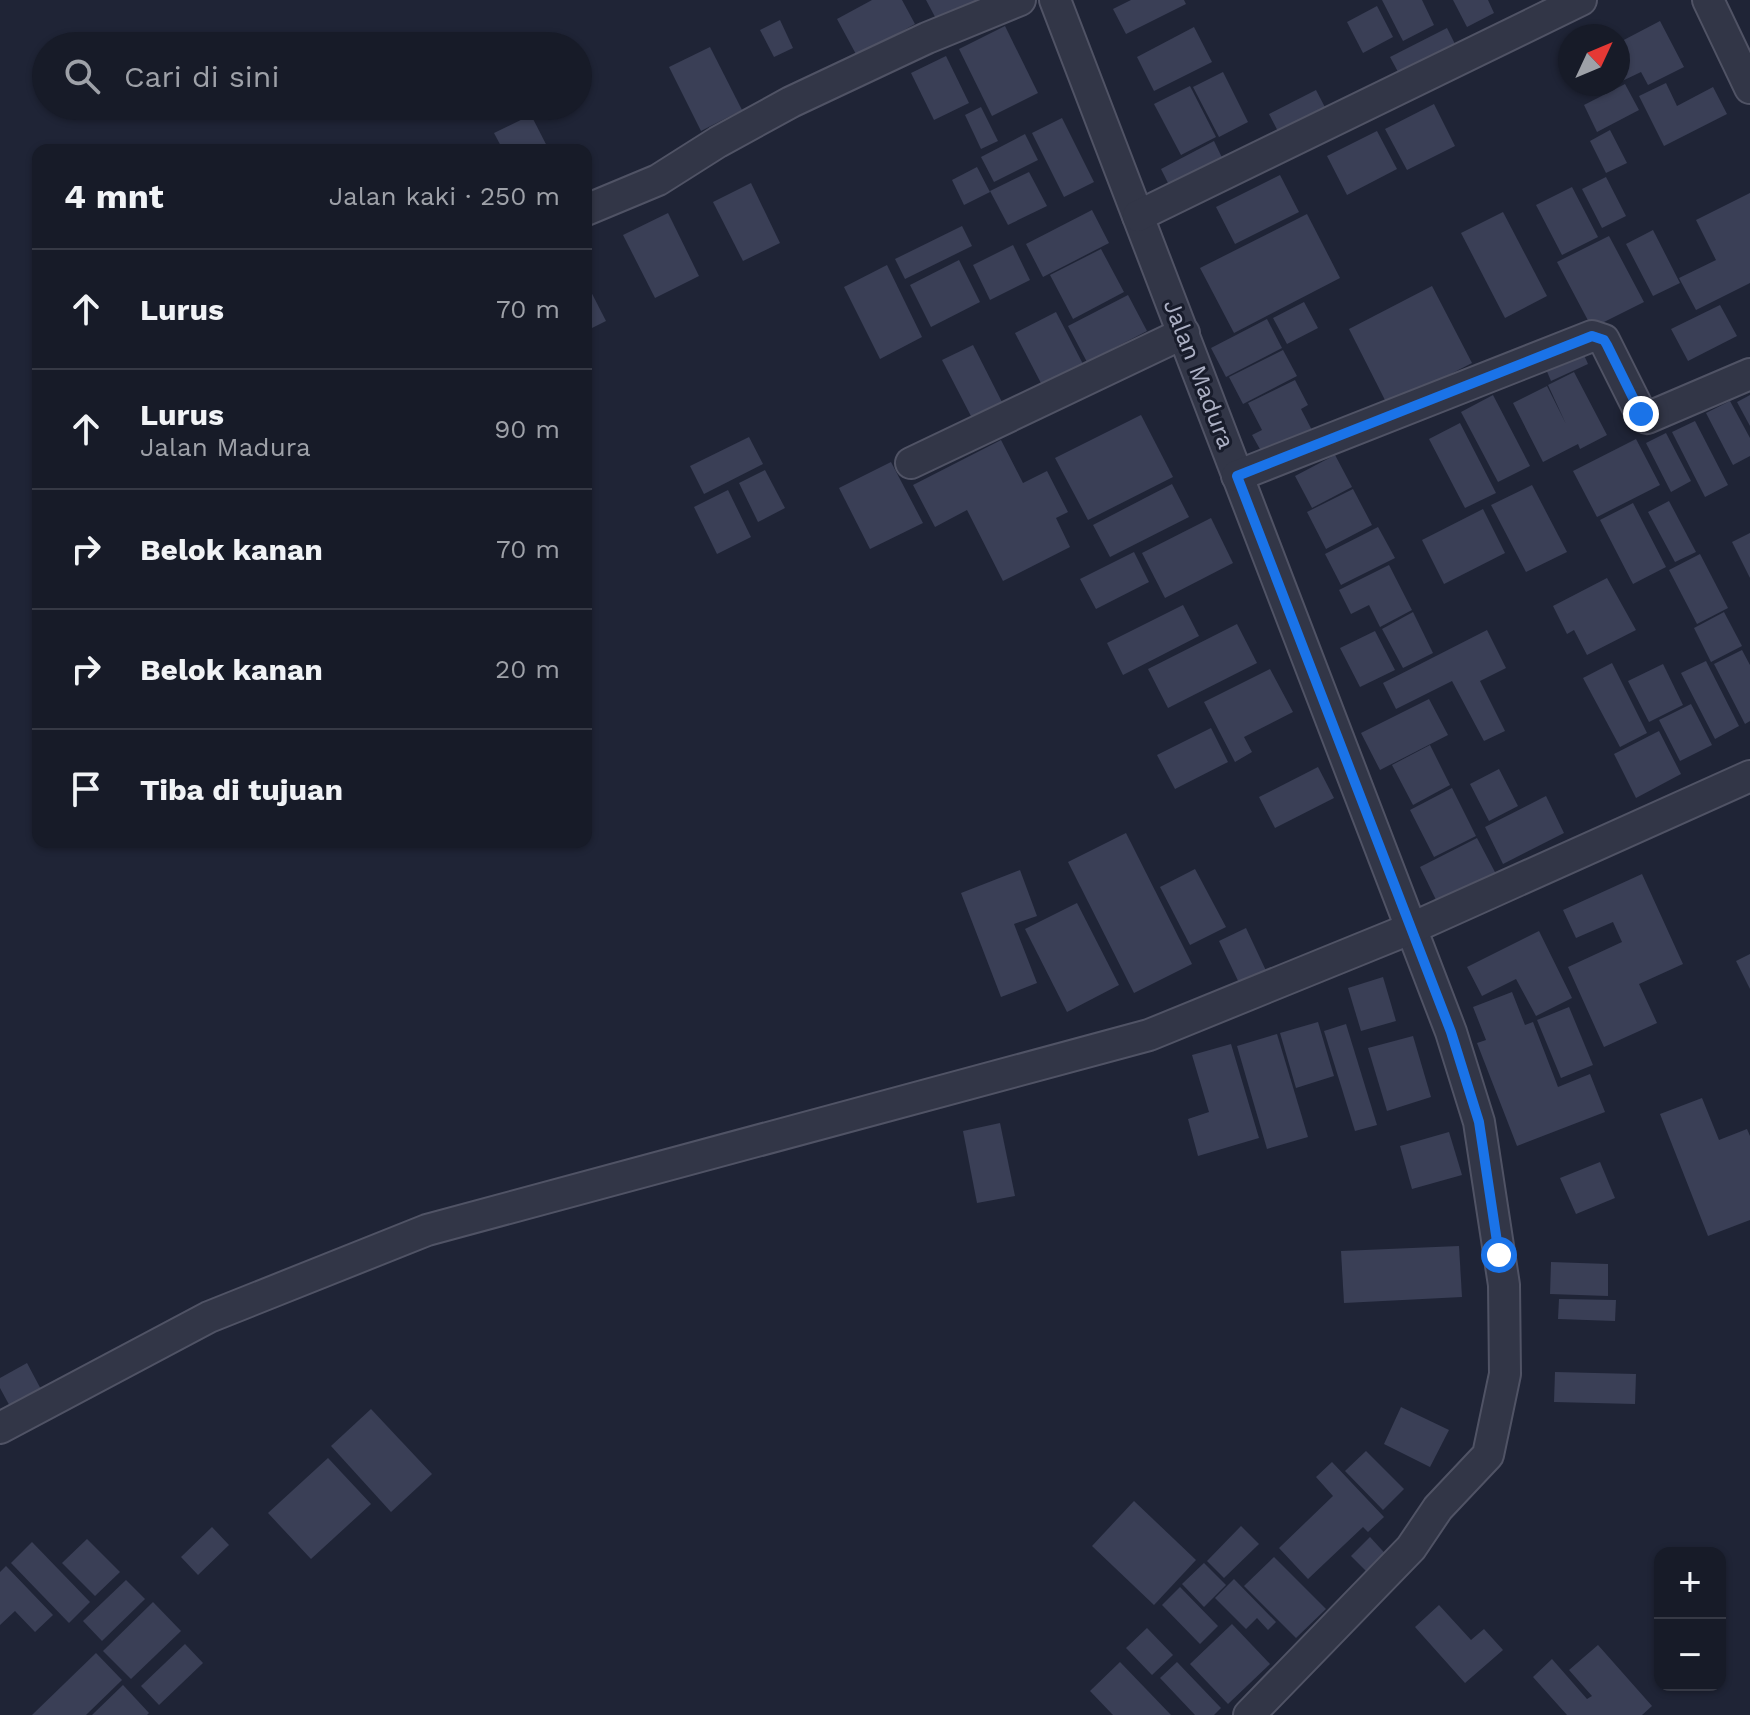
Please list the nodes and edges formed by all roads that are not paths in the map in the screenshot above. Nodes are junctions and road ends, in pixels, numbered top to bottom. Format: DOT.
graph roads {
  1 [pos="1020,0"];
  2 [pos="1055,0"];
  3 [pos="1581,0"];
  4 [pos="1708,0"];
  5 [pos="1750,88"];
  6 [pos="592,208"];
  7 [pos="1138,216"];
  8 [pos="1184,333"];
  9 [pos="1750,374"];
  10 [pos="911,463"];
  11 [pos="1237,476"];
  12 [pos="1750,776"];
  13 [pos="1412,928"];
  14 [pos="0,1428"];
  15 [pos="1249,1715"];
  1 -- 6 [label="street"];
  2 -- 7 [label="street, Jalan Madura"];
  3 -- 7 [label="street"];
  4 -- 5 [label="street"];
  7 -- 8 [label="street, Jalan Madura"];
  8 -- 10 [label="street"];
  8 -- 11 [label="street, Jalan Madura"];
  9 -- 11 [label="street"];
  11 -- 13 [label="street, Jalan Madura"];
  12 -- 13 [label="street"];
  13 -- 14 [label="street"];
  13 -- 15 [label="street, Jalan Madura"];
}
